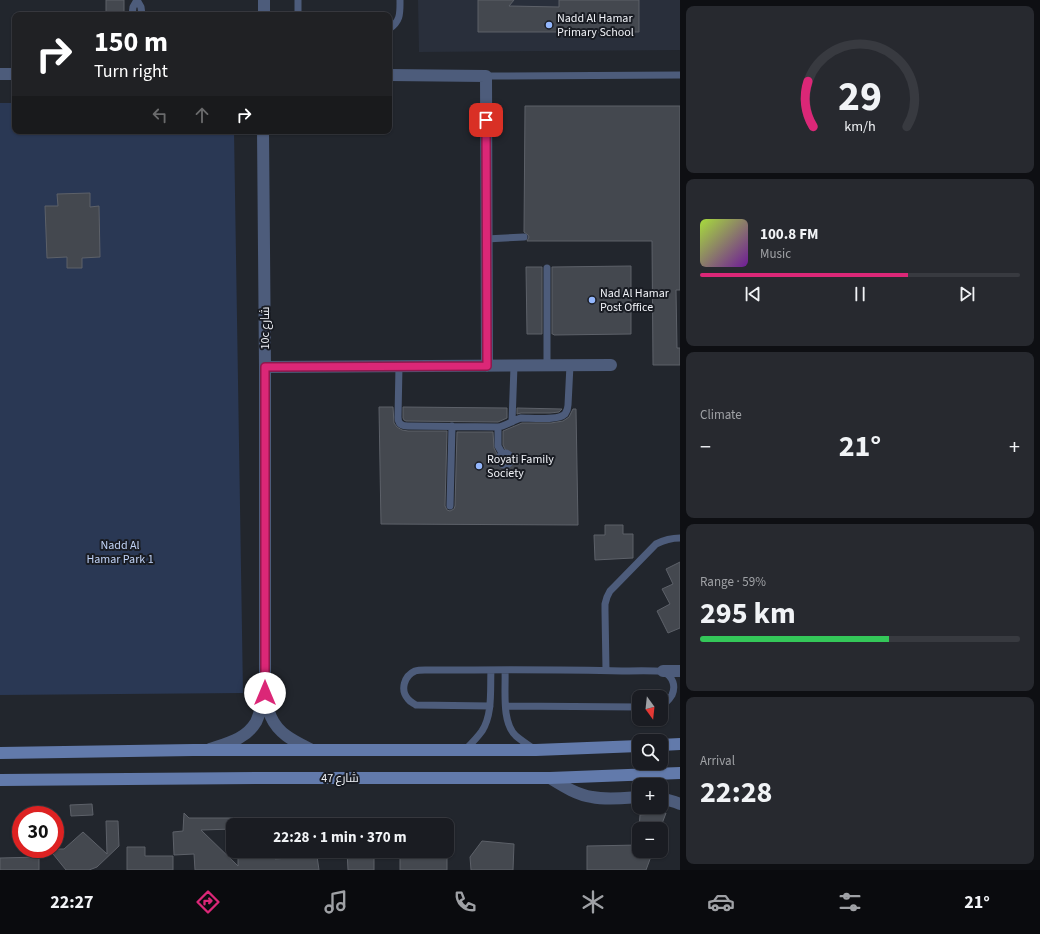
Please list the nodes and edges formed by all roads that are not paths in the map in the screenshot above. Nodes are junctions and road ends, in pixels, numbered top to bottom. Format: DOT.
graph roads {
  1 [pos="137,0"];
  2 [pos="264,0"];
  3 [pos="298,0"];
  4 [pos="400,0"];
  5 [pos="132,12"];
  6 [pos="142,12"];
  7 [pos="264,12"];
  8 [pos="298,12"];
  9 [pos="392,27"];
  10 [pos="0,74"];
  11 [pos="12,74"];
  12 [pos="392,75"];
  13 [pos="680,75"];
  14 [pos="486,76"];
  15 [pos="263,134"];
  16 [pos="524,237"];
  17 [pos="486,239"];
  18 [pos="546,268"];
  19 [pos="611,365"];
  20 [pos="399,366"];
  21 [pos="487,366"];
  22 [pos="514,366"];
  23 [pos="546,366"];
  24 [pos="570,366"];
  25 [pos="265,367"];
  26 [pos="512,422"];
  27 [pos="452,426"];
  28 [pos="498,427"];
  29 [pos="502,453"];
  30 [pos="450,506"];
  31 [pos="680,538"];
  32 [pos="491,670"];
  33 [pos="505,670"];
  34 [pos="606,670"];
  35 [pos="663,671"];
  36 [pos="680,672"];
  37 [pos="265,693"];
  38 [pos="668,701"];
  39 [pos="490,706"];
  40 [pos="506,706"];
  41 [pos="632,707"];
  42 [pos="680,744"];
  43 [pos="668,745"];
  44 [pos="632,746"];
  45 [pos="206,750"];
  46 [pos="312,750"];
  47 [pos="465,750"];
  48 [pos="536,750"];
  49 [pos="0,753"];
  50 [pos="680,773"];
  51 [pos="550,778"];
  52 [pos="0,780"];
  53 [pos="632,797"];
  54 [pos="668,800"];
  55 [pos="680,804"];
  1 -- 5 [label="lane"];
  1 -- 6 [label="lane"];
  2 -- 7 [label="street"];
  3 -- 8 [label="lane"];
  4 -- 9 [label="lane"];
  10 -- 11 [label="street"];
  12 -- 14 [label="street"];
  13 -- 14 [label="lane"];
  14 -- 17 [label="street"];
  15 -- 25 [label="street, 10c شارع"];
  16 -- 17 [label="lane"];
  17 -- 21 [label="street"];
  18 -- 23 [label="lane"];
  19 -- 24 [label="street"];
  20 -- 21 [label="street"];
  20 -- 25 [label="street"];
  20 -- 27 [label="lane"];
  21 -- 22 [label="street"];
  22 -- 23 [label="street"];
  22 -- 26 [label="lane"];
  23 -- 24 [label="street"];
  24 -- 26 [label="lane"];
  25 -- 37 [label="street, 10c شارع"];
  26 -- 28 [label="lane"];
  27 -- 28 [label="lane"];
  27 -- 30 [label="lane"];
  28 -- 29 [label="lane"];
  31 -- 34 [label="lane"];
  32 -- 33 [label="lane"];
  32 -- 39 [label="lane"];
  32 -- 39 [label="lane"];
  33 -- 34 [label="lane"];
  33 -- 40 [label="lane"];
  34 -- 35 [label="lane"];
  35 -- 36 [label="street"];
  35 -- 38 [label="lane"];
  37 -- 45 [label="street, 10c شارع"];
  37 -- 46 [label="street, 10c شارع"];
  39 -- 47 [label="lane"];
  40 -- 41 [label="lane"];
  40 -- 48 [label="lane"];
  42 -- 43 [label="street"];
  44 -- 48 [label="street"];
  45 -- 46 [label="street"];
  45 -- 49 [label="street"];
  46 -- 47 [label="street"];
  47 -- 48 [label="street"];
  50 -- 51 [label="street, شارع 47"];
  51 -- 52 [label="street, شارع 47"];
  51 -- 53 [label="street"];
  54 -- 55 [label="street"];
}
